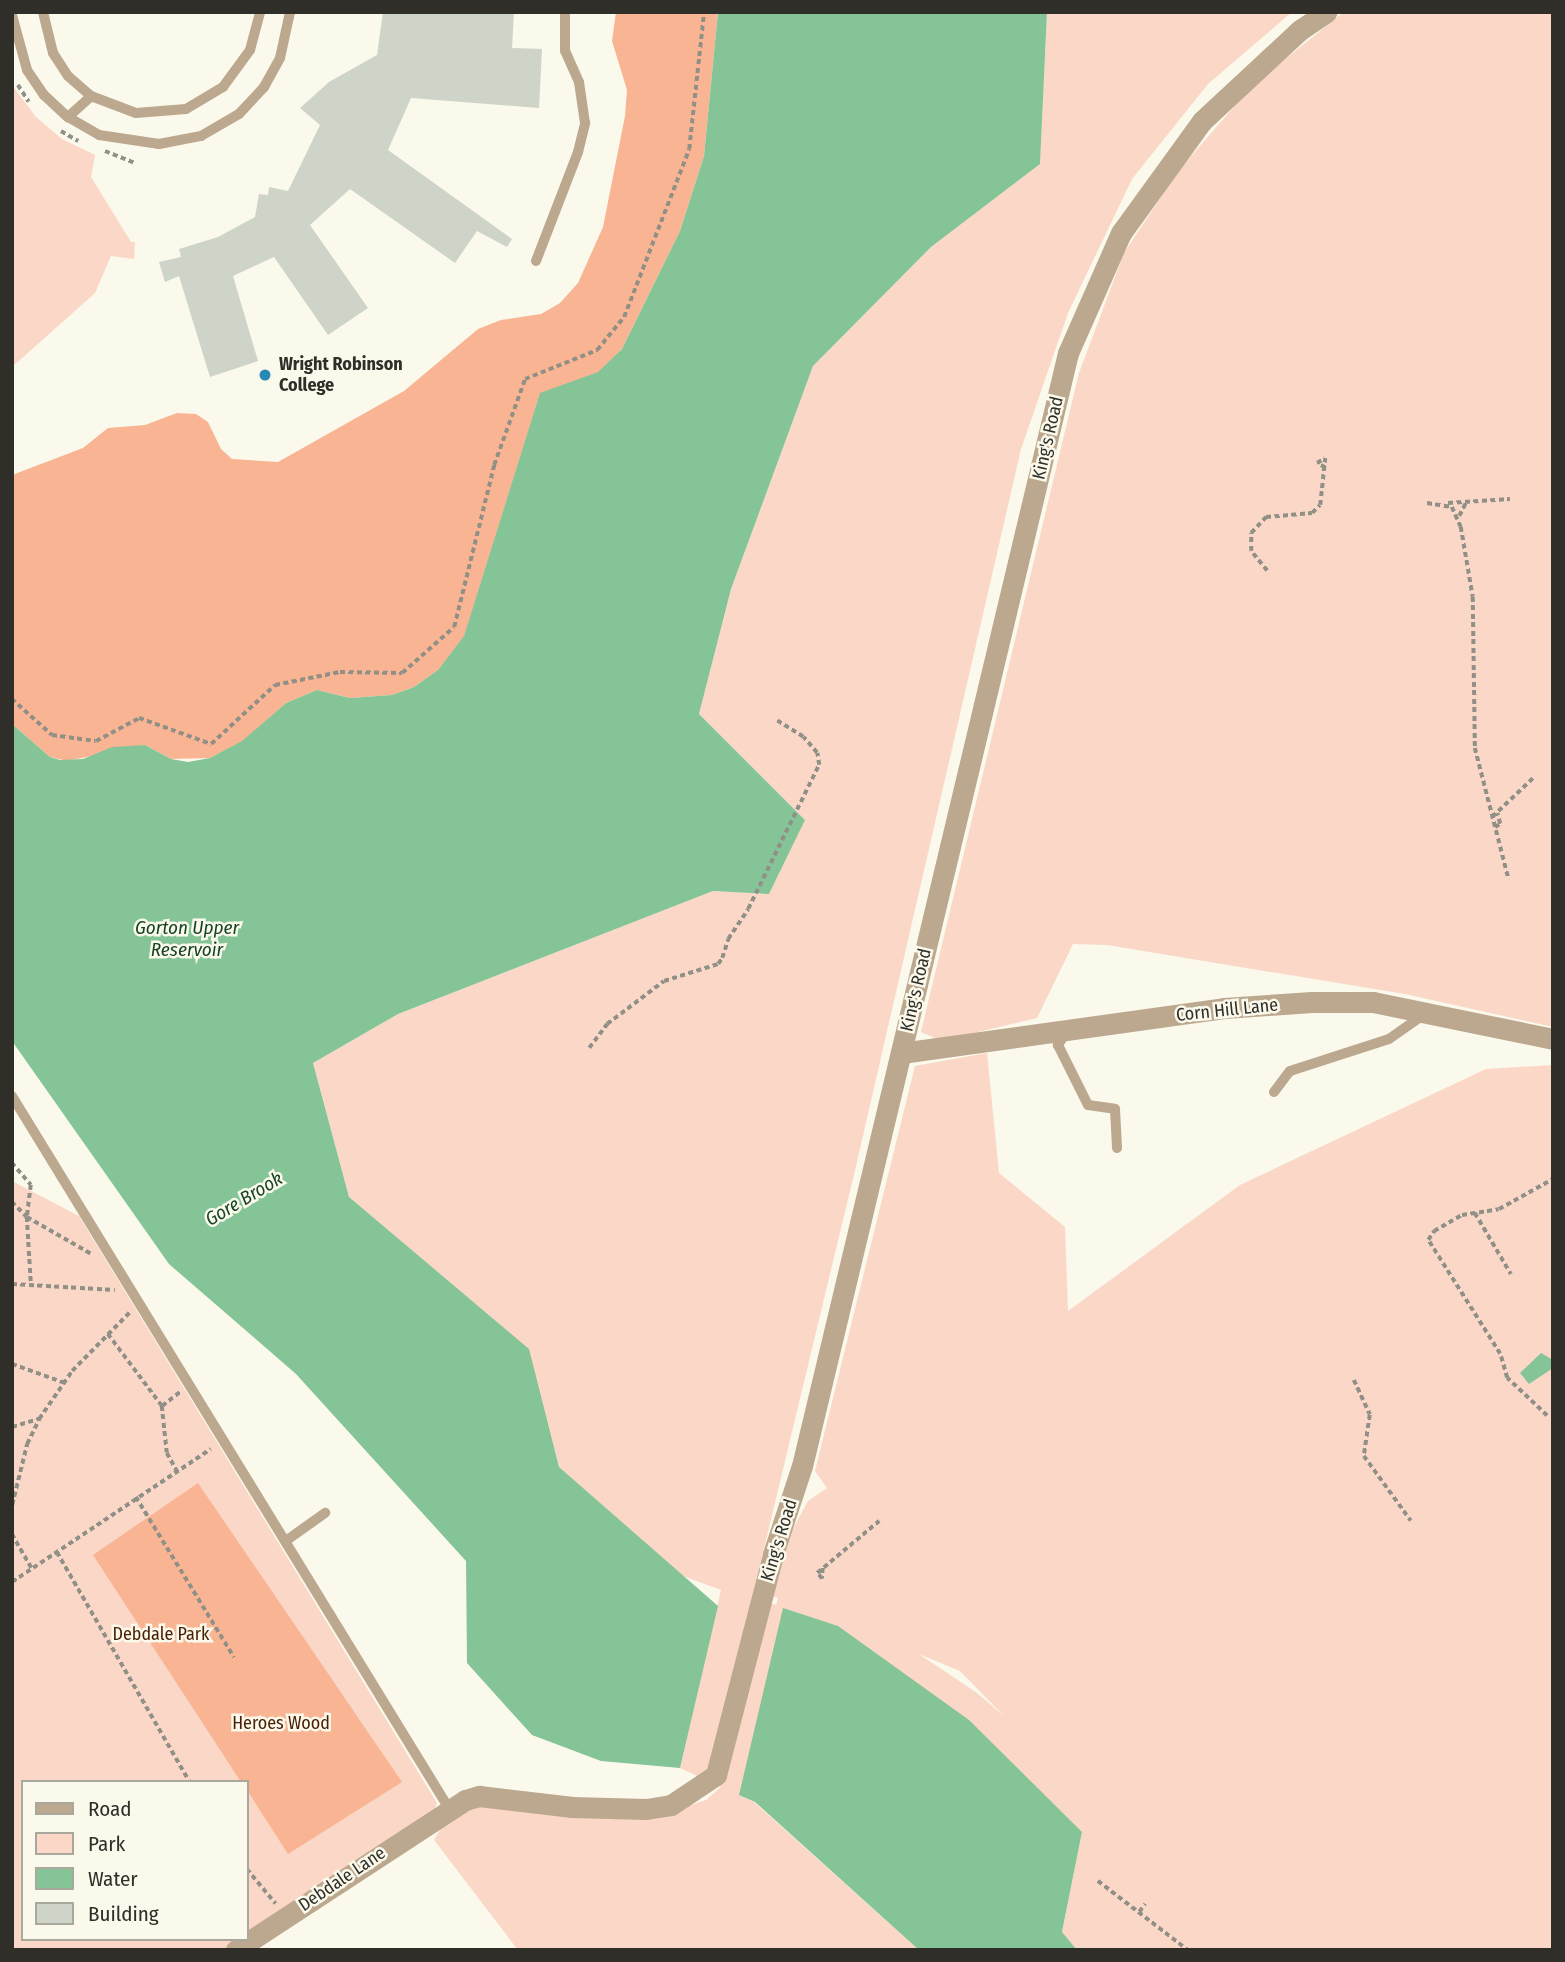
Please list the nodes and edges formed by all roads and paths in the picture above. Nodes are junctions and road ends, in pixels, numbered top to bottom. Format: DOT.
graph roads {
  1 [pos="43,12"];
  2 [pos="260,12"];
  3 [pos="290,12"];
  4 [pos="565,12"];
  5 [pos="704,12"];
  6 [pos="1327,12"];
  7 [pos="12,15"];
  8 [pos="90,96"];
  9 [pos="68,117"];
  10 [pos="536,261"];
  11 [pos="1325,468"];
  12 [pos="1510,499"];
  13 [pos="1468,501"];
  14 [pos="1426,503"];
  15 [pos="1446,503"];
  16 [pos="1458,518"];
  17 [pos="1267,571"];
  18 [pos="12,699"];
  19 [pos="776,720"];
  20 [pos="1533,778"];
  21 [pos="1495,815"];
  22 [pos="1509,880"];
  23 [pos="1428,1011"];
  24 [pos="1068,1029"];
  25 [pos="1553,1039"];
  26 [pos="589,1048"];
  27 [pos="901,1053"];
  28 [pos="1274,1091"];
  29 [pos="12,1096"];
  30 [pos="1117,1147"];
  31 [pos="12,1163"];
  32 [pos="1553,1179"];
  33 [pos="12,1202"];
  34 [pos="1475,1213"];
  35 [pos="27,1217"];
  36 [pos="94,1256"];
  37 [pos="1511,1274"];
  38 [pos="110,1279"];
  39 [pos="31,1283"];
  40 [pos="12,1284"];
  41 [pos="117,1290"];
  42 [pos="133,1291"];
  43 [pos="142,1306"];
  44 [pos="131,1312"];
  45 [pos="108,1334"];
  46 [pos="12,1364"];
  47 [pos="1354,1380"];
  48 [pos="65,1383"];
  49 [pos="190,1384"];
  50 [pos="162,1406"];
  51 [pos="1547,1416"];
  52 [pos="38,1419"];
  53 [pos="12,1427"];
  54 [pos="225,1440"];
  55 [pos="177,1471"];
  56 [pos="136,1497"];
  57 [pos="12,1505"];
  58 [pos="324,1513"];
  59 [pos="879,1521"];
  60 [pos="1411,1521"];
  61 [pos="12,1534"];
  62 [pos="287,1540"];
  63 [pos="57,1552"];
  64 [pos="32,1568"];
  65 [pos="823,1568"];
  66 [pos="12,1582"];
  67 [pos="234,1657"];
  68 [pos="189,1780"];
  69 [pos="448,1807"];
  70 [pos="248,1870"];
  71 [pos="1098,1881"];
  72 [pos="1145,1904"];
  73 [pos="1139,1912"];
  74 [pos="286,1916"];
  75 [pos="236,1950"];
  76 [pos="1188,1950"];
  1 -- 8 [label="lane"];
  2 -- 8 [label="lane"];
  3 -- 9 [label="lane"];
  4 -- 10 [label="lane"];
  5 -- 18 [label="path"];
  6 -- 27 [label="street, King's Road"];
  7 -- 9 [label="lane"];
  8 -- 9 [label="lane"];
  11 -- 17 [label="path"];
  12 -- 13 [label="path"];
  13 -- 15 [label="path"];
  13 -- 16 [label="path"];
  14 -- 15 [label="path"];
  15 -- 16 [label="path"];
  16 -- 21 [label="path"];
  19 -- 26 [label="path"];
  20 -- 21 [label="path"];
  21 -- 22 [label="path"];
  23 -- 24 [label="street, Corn Hill Lane"];
  23 -- 25 [label="street, Corn Hill Lane"];
  23 -- 28 [label="lane"];
  24 -- 27 [label="street, Corn Hill Lane"];
  24 -- 30 [label="lane"];
  27 -- 69 [label="street, King's Road"];
  29 -- 42 [label="lane"];
  31 -- 35 [label="path"];
  32 -- 34 [label="path"];
  33 -- 35 [label="path"];
  34 -- 37 [label="path"];
  34 -- 51 [label="path"];
  35 -- 36 [label="path"];
  35 -- 39 [label="path"];
  38 -- 41 [label="path"];
  39 -- 40 [label="path"];
  39 -- 41 [label="path"];
  41 -- 42 [label="path"];
  41 -- 44 [label="path"];
  42 -- 43 [label="lane"];
  43 -- 44 [label="path"];
  43 -- 49 [label="lane"];
  44 -- 45 [label="path"];
  45 -- 48 [label="path"];
  45 -- 50 [label="path"];
  46 -- 48 [label="path"];
  47 -- 60 [label="path"];
  48 -- 52 [label="path"];
  49 -- 50 [label="path"];
  49 -- 54 [label="lane"];
  50 -- 55 [label="path"];
  52 -- 53 [label="path"];
  52 -- 57 [label="path"];
  54 -- 55 [label="path"];
  54 -- 62 [label="lane"];
  55 -- 56 [label="path"];
  56 -- 63 [label="path"];
  56 -- 67 [label="path"];
  58 -- 62 [label="lane"];
  59 -- 65 [label="path"];
  61 -- 64 [label="path"];
  62 -- 69 [label="lane"];
  63 -- 64 [label="path"];
  63 -- 68 [label="path"];
  64 -- 66 [label="path"];
  69 -- 74 [label="street, Debdale Lane"];
  70 -- 74 [label="path"];
  71 -- 73 [label="path"];
  72 -- 73 [label="path"];
  73 -- 76 [label="path"];
  74 -- 75 [label="street, Debdale Lane"];
}
